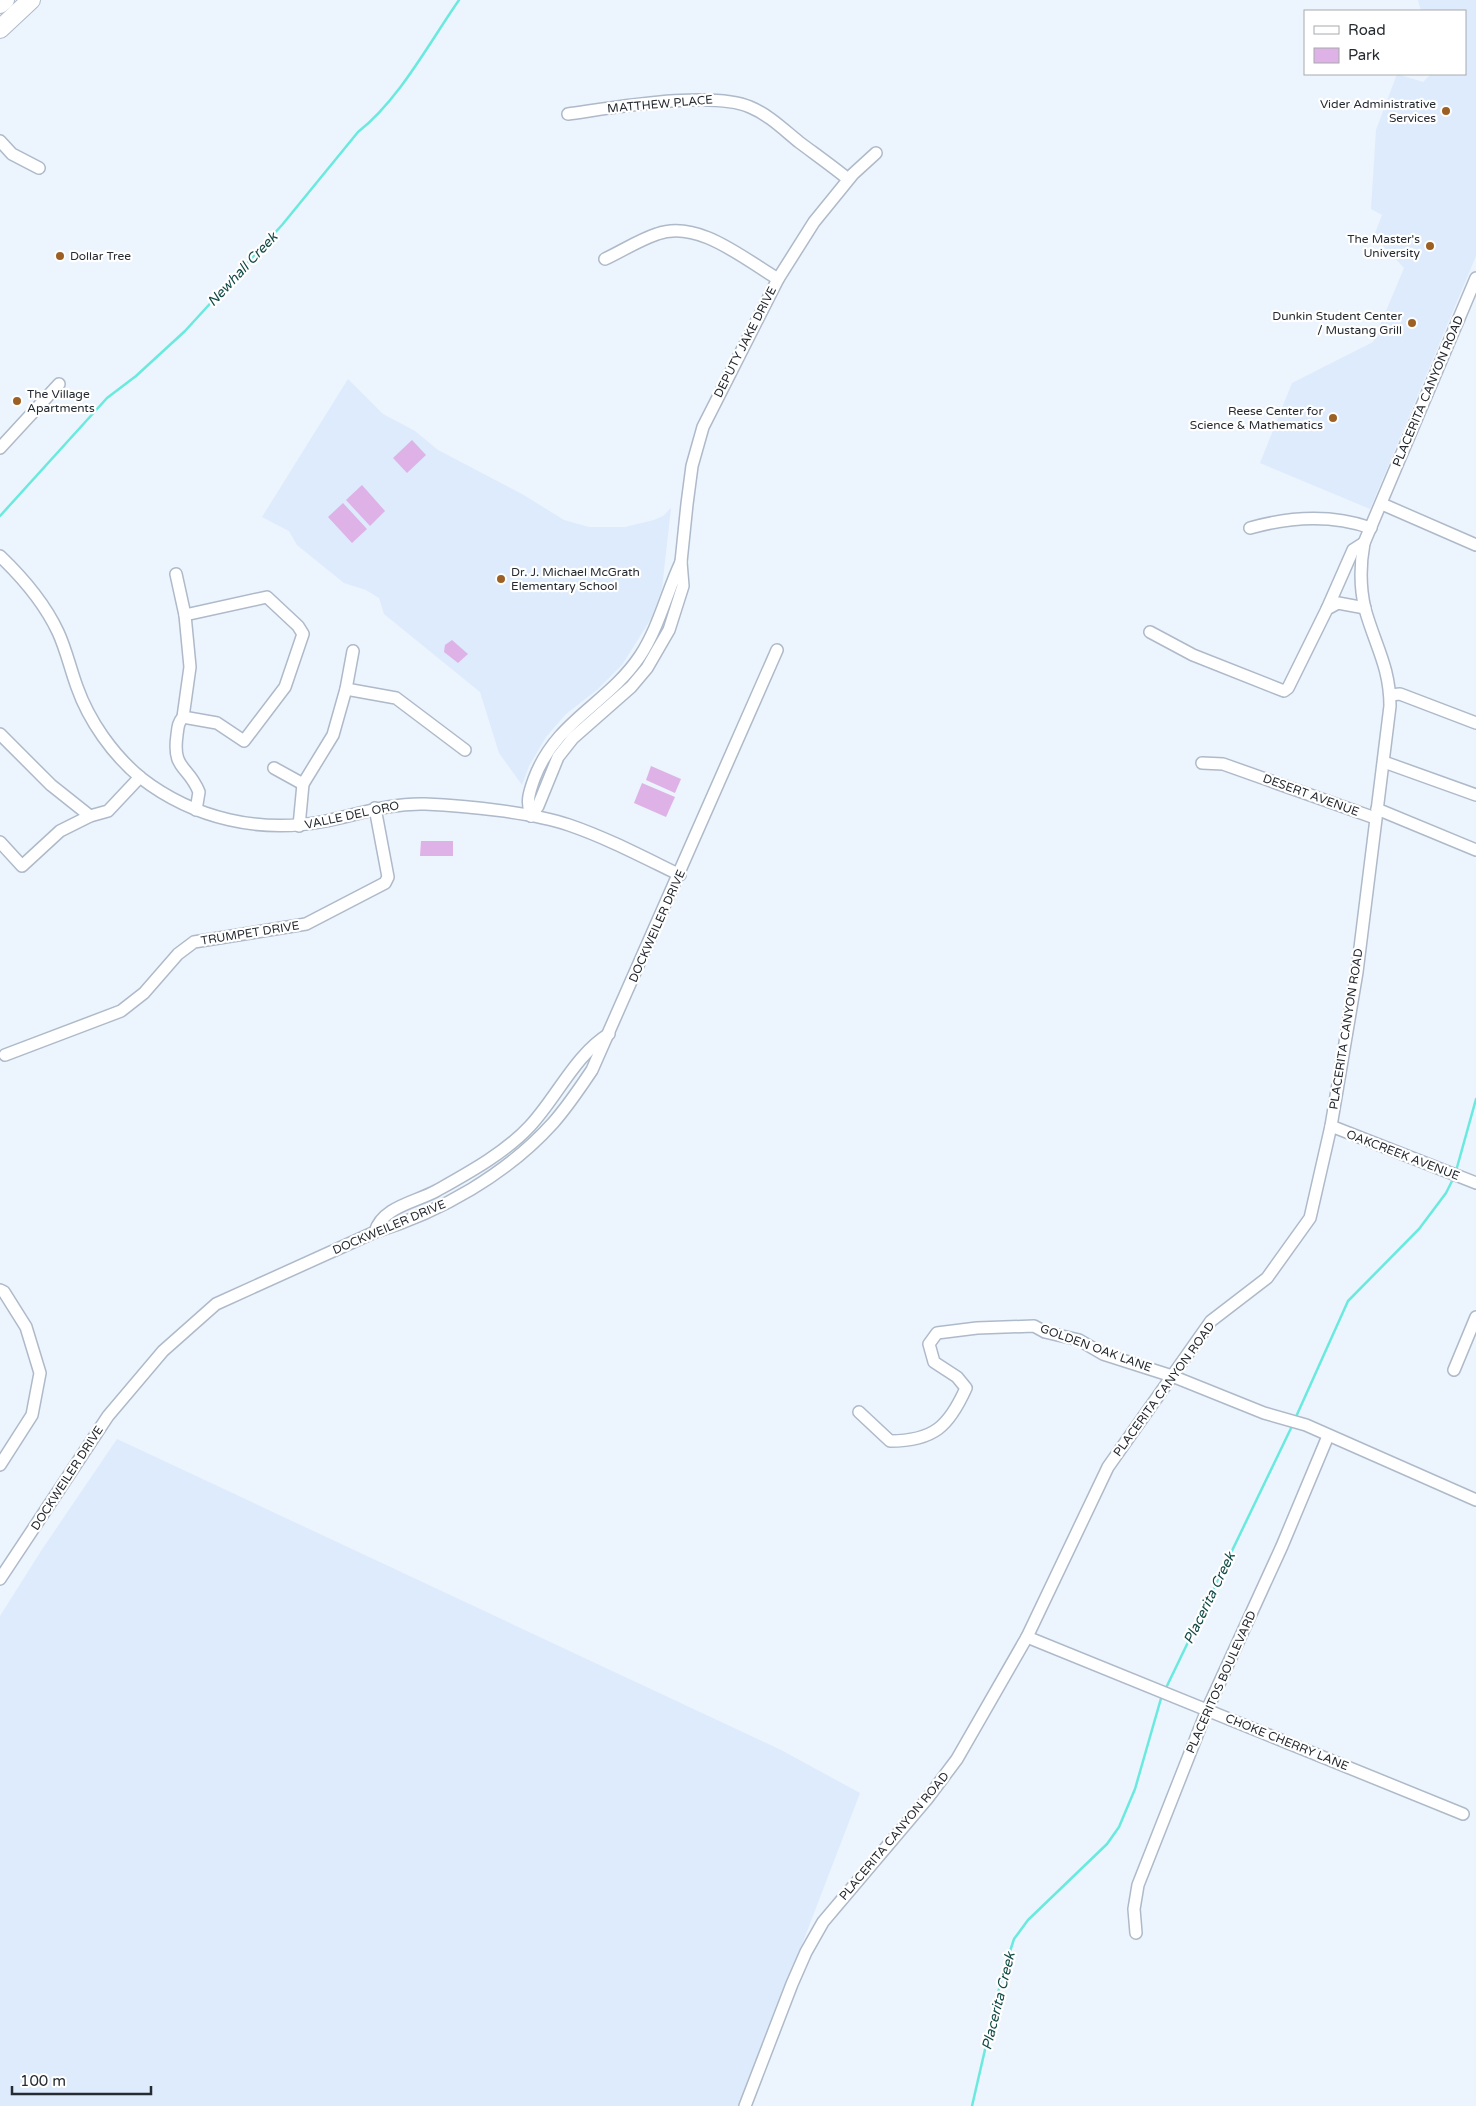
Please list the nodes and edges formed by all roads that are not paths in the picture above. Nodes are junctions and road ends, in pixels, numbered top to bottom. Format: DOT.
graph roads {
  1 [pos="4,0"];
  2 [pos="31,0"];
  3 [pos="0,4"];
  4 [pos="0,29"];
  5 [pos="568,114"];
  6 [pos="0,141"];
  7 [pos="876,153"];
  8 [pos="39,168"];
  9 [pos="848,178"];
  10 [pos="606,259"];
  11 [pos="1476,278"];
  12 [pos="778,279"];
  13 [pos="59,384"];
  14 [pos="0,448"];
  15 [pos="1382,504"];
  16 [pos="1250,528"];
  17 [pos="1371,528"];
  18 [pos="1364,544"];
  19 [pos="1476,545"];
  20 [pos="0,556"];
  21 [pos="176,574"];
  22 [pos="1327,608"];
  23 [pos="1365,608"];
  24 [pos="185,615"];
  25 [pos="1150,632"];
  26 [pos="777,650"];
  27 [pos="353,651"];
  28 [pos="346,689"];
  29 [pos="1390,695"];
  30 [pos="183,717"];
  31 [pos="1476,723"];
  32 [pos="0,734"];
  33 [pos="464,750"];
  34 [pos="1202,762"];
  35 [pos="1384,762"];
  36 [pos="274,768"];
  37 [pos="140,777"];
  38 [pos="303,784"];
  39 [pos="1476,794"];
  40 [pos="375,808"];
  41 [pos="196,810"];
  42 [pos="1376,814"];
  43 [pos="90,816"];
  44 [pos="531,816"];
  45 [pos="299,826"];
  46 [pos="0,842"];
  47 [pos="1476,850"];
  48 [pos="680,875"];
  49 [pos="609,1034"];
  50 [pos="5,1055"];
  51 [pos="1331,1126"];
  52 [pos="1476,1184"];
  53 [pos="375,1232"];
  54 [pos="0,1290"];
  55 [pos="1476,1316"];
  56 [pos="1454,1370"];
  57 [pos="1172,1376"];
  58 [pos="859,1412"];
  59 [pos="1328,1436"];
  60 [pos="0,1465"];
  61 [pos="1476,1500"];
  62 [pos="0,1580"];
  63 [pos="1027,1636"];
  64 [pos="1207,1710"];
  65 [pos="1464,1814"];
  66 [pos="1136,1933"];
  67 [pos="745,2106"];
  1 -- 3 [label="main road"];
  2 -- 4 [label="main road"];
  5 -- 9 [label="street, MATTHEW PLACE"];
  6 -- 8 [label="street"];
  7 -- 9 [label="street, DEPUTY JAKE DRIVE"];
  9 -- 12 [label="street, DEPUTY JAKE DRIVE"];
  10 -- 12 [label="street"];
  11 -- 15 [label="street, PLACERITA CANYON ROAD"];
  12 -- 44 [label="street, DEPUTY JAKE DRIVE"];
  13 -- 14 [label="street"];
  15 -- 17 [label="street, PLACERITA CANYON ROAD"];
  15 -- 19 [label="street"];
  16 -- 17 [label="street"];
  17 -- 18 [label="street, PLACERITA CANYON ROAD"];
  18 -- 22 [label="street"];
  18 -- 23 [label="street, PLACERITA CANYON ROAD"];
  20 -- 37 [label="street, VALLE DEL ORO"];
  21 -- 24 [label="street"];
  22 -- 23 [label="street"];
  22 -- 25 [label="street"];
  23 -- 29 [label="street, PLACERITA CANYON ROAD"];
  24 -- 30 [label="street"];
  24 -- 30 [label="street"];
  26 -- 48 [label="street, DOCKWEILER DRIVE"];
  27 -- 28 [label="street"];
  28 -- 33 [label="street"];
  28 -- 38 [label="street"];
  29 -- 31 [label="street"];
  29 -- 35 [label="street, PLACERITA CANYON ROAD"];
  30 -- 41 [label="street"];
  32 -- 43 [label="street"];
  34 -- 42 [label="street, DESERT AVENUE"];
  35 -- 39 [label="street"];
  35 -- 42 [label="street, PLACERITA CANYON ROAD"];
  36 -- 38 [label="street"];
  37 -- 41 [label="street, VALLE DEL ORO"];
  37 -- 43 [label="street"];
  38 -- 45 [label="street"];
  40 -- 44 [label="street, VALLE DEL ORO"];
  40 -- 45 [label="street, VALLE DEL ORO"];
  40 -- 50 [label="street, TRUMPET DRIVE"];
  41 -- 45 [label="street, VALLE DEL ORO"];
  42 -- 47 [label="street, DESERT AVENUE"];
  42 -- 51 [label="street, PLACERITA CANYON ROAD"];
  43 -- 46 [label="street"];
  44 -- 48 [label="street, VALLE DEL ORO"];
  48 -- 49 [label="street, DOCKWEILER DRIVE"];
  49 -- 53 [label="street"];
  49 -- 53 [label="street, DOCKWEILER DRIVE"];
  51 -- 52 [label="street, OAKCREEK AVENUE"];
  51 -- 57 [label="street, PLACERITA CANYON ROAD"];
  53 -- 62 [label="street, DOCKWEILER DRIVE"];
  54 -- 60 [label="street"];
  55 -- 56 [label="street"];
  57 -- 58 [label="street, GOLDEN OAK LANE"];
  57 -- 59 [label="street, GOLDEN OAK LANE"];
  57 -- 63 [label="street, PLACERITA CANYON ROAD"];
  59 -- 61 [label="street, GOLDEN OAK LANE"];
  59 -- 64 [label="street, PLACERITOS BOULEVARD"];
  63 -- 64 [label="street, CHOKE CHERRY LANE"];
  63 -- 67 [label="street, PLACERITA CANYON ROAD"];
  64 -- 65 [label="street, CHOKE CHERRY LANE"];
  64 -- 66 [label="street, PLACERITOS BOULEVARD"];
}
